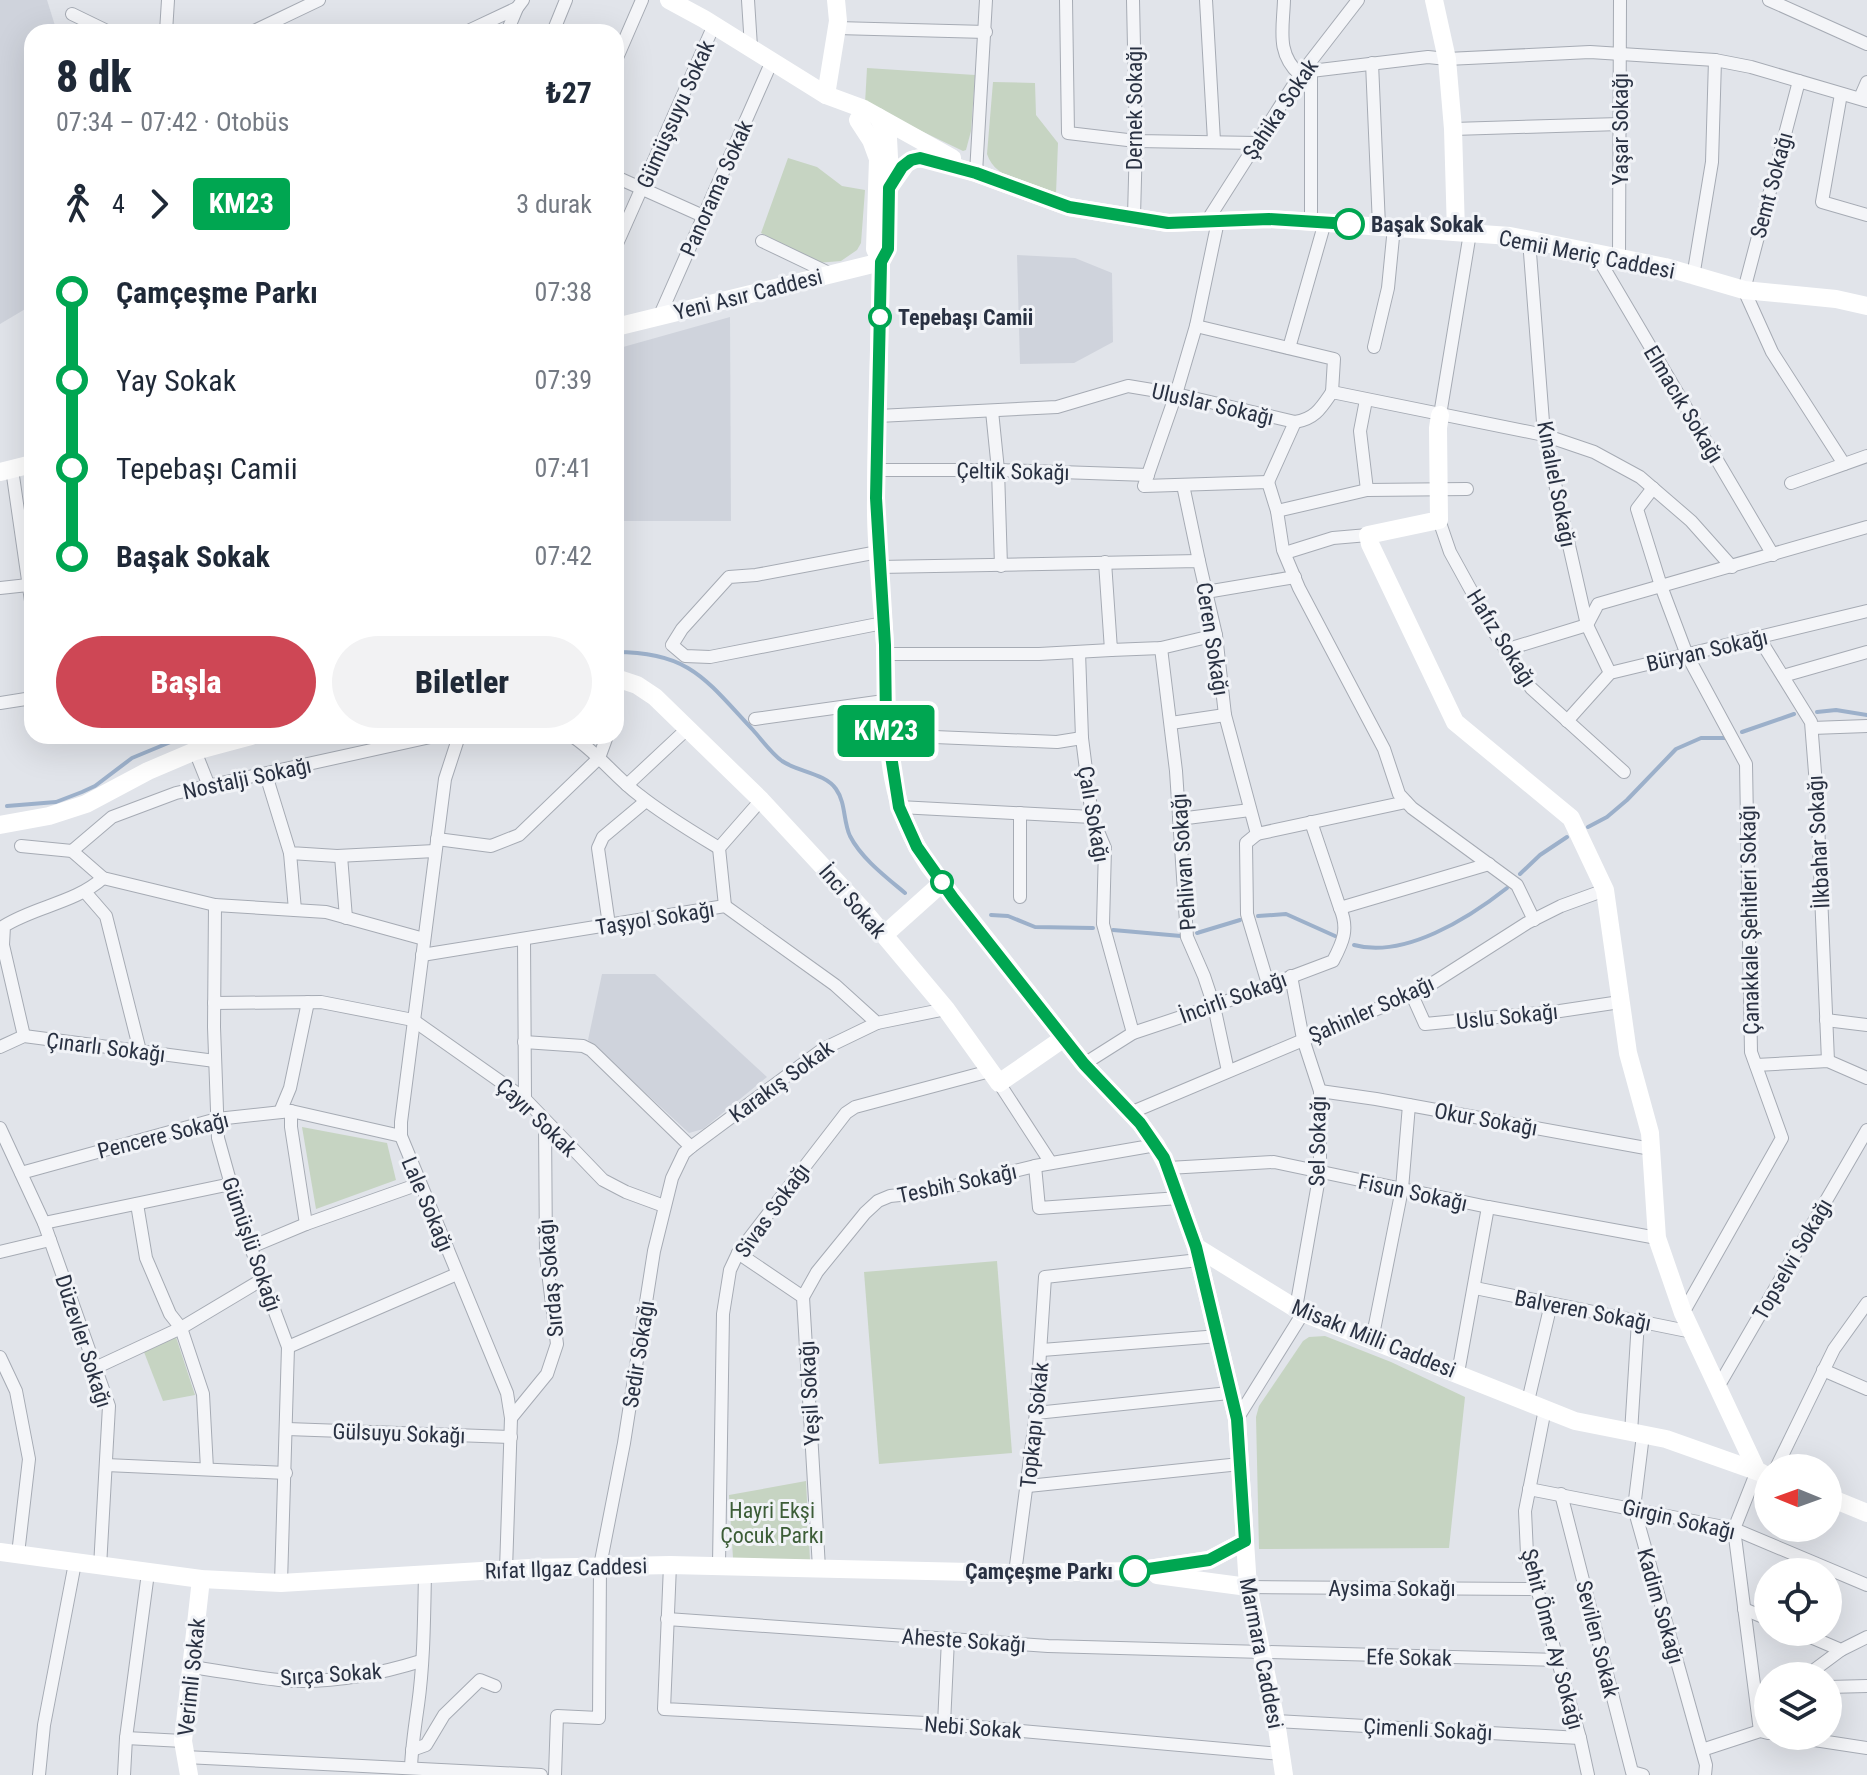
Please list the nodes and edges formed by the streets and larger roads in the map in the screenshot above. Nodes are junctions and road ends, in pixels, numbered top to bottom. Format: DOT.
graph roads {
  1 [pos="168,0"];
  2 [pos="319,0"];
  3 [pos="566,0"];
  4 [pos="642,0"];
  5 [pos="669,0"];
  6 [pos="748,0"];
  7 [pos="836,0"];
  8 [pos="986,0"];
  9 [pos="1066,0"];
  10 [pos="1133,0"];
  11 [pos="1206,0"];
  12 [pos="1284,0"];
  13 [pos="1358,0"];
  14 [pos="1434,0"];
  15 [pos="1620,0"];
  16 [pos="1769,0"];
  17 [pos="520,4"];
  18 [pos="72,14"];
  19 [pos="93,24"];
  20 [pos="166,24"];
  21 [pos="269,24"];
  22 [pos="481,24"];
  23 [pos="511,24"];
  24 [pos="556,24"];
  25 [pos="714,25"];
  26 [pos="837,28"];
  27 [pos="986,32"];
  28 [pos="624,42"];
  29 [pos="1867,44"];
  30 [pos="751,47"];
  31 [pos="1621,55"];
  32 [pos="1447,59"];
  33 [pos="1715,60"];
  34 [pos="772,61"];
  35 [pos="1372,63"];
  36 [pos="1306,73"];
  37 [pos="1799,81"];
  38 [pos="1867,82"];
  39 [pos="1841,94"];
  40 [pos="826,95"];
  41 [pos="1864,99"];
  42 [pos="878,117"];
  43 [pos="858,120"];
  44 [pos="1620,124"];
  45 [pos="1453,129"];
  46 [pos="890,140"];
  47 [pos="1136,141"];
  48 [pos="1214,141"];
  49 [pos="1257,143"];
  50 [pos="928,144"];
  51 [pos="878,159"];
  52 [pos="947,164"];
  53 [pos="976,173"];
  54 [pos="624,181"];
  55 [pos="889,188"];
  56 [pos="642,189"];
  57 [pos="1867,215"];
  58 [pos="703,216"];
  59 [pos="1134,216"];
  60 [pos="1212,221"];
  61 [pos="1318,221"];
  62 [pos="1387,226"];
  63 [pos="624,228"];
  64 [pos="1463,233"];
  65 [pos="1529,240"];
  66 [pos="762,241"];
  67 [pos="1595,253"];
  68 [pos="1619,258"];
  69 [pos="881,262"];
  70 [pos="831,274"];
  71 [pos="1693,277"];
  72 [pos="1744,290"];
  73 [pos="1867,306"];
  74 [pos="660,315"];
  75 [pos="624,325"];
  76 [pos="1196,326"];
  77 [pos="1374,347"];
  78 [pos="1289,348"];
  79 [pos="1332,392"];
  80 [pos="1176,394"];
  81 [pos="1366,400"];
  82 [pos="992,411"];
  83 [pos="1440,415"];
  84 [pos="878,416"];
  85 [pos="1295,422"];
  86 [pos="1544,435"];
  87 [pos="1867,456"];
  88 [pos="1844,464"];
  89 [pos="6,470"];
  90 [pos="877,470"];
  91 [pos="998,470"];
  92 [pos="1146,480"];
  93 [pos="1268,482"];
  94 [pos="1791,483"];
  95 [pos="1183,485"];
  96 [pos="1653,488"];
  97 [pos="1439,489"];
  98 [pos="1467,489"];
  99 [pos="1367,490"];
  100 [pos="1277,511"];
  101 [pos="1439,520"];
  102 [pos="1867,527"];
  103 [pos="1368,535"];
  104 [pos="1285,553"];
  105 [pos="1773,555"];
  106 [pos="878,559"];
  107 [pos="1199,561"];
  108 [pos="1105,562"];
  109 [pos="24,564"];
  110 [pos="1001,566"];
  111 [pos="1732,567"];
  112 [pos="1295,577"];
  113 [pos="24,585"];
  114 [pos="1661,586"];
  115 [pos="0,588"];
  116 [pos="1206,592"];
  117 [pos="1867,611"];
  118 [pos="883,623"];
  119 [pos="1587,625"];
  120 [pos="1216,635"];
  121 [pos="1759,638"];
  122 [pos="1161,648"];
  123 [pos="1111,650"];
  124 [pos="1505,650"];
  125 [pos="1079,652"];
  126 [pos="1867,652"];
  127 [pos="885,654"];
  128 [pos="1687,655"];
  129 [pos="1610,673"];
  130 [pos="1783,676"];
  131 [pos="624,679"];
  132 [pos="24,699"];
  133 [pos="884,701"];
  134 [pos="0,703"];
  135 [pos="1225,715"];
  136 [pos="755,719"];
  137 [pos="1567,721"];
  138 [pos="1171,723"];
  139 [pos="1867,726"];
  140 [pos="688,728"];
  141 [pos="1812,728"];
  142 [pos="887,735"];
  143 [pos="1082,738"];
  144 [pos="221,744"];
  145 [pos="400,744"];
  146 [pos="456,744"];
  147 [pos="582,744"];
  148 [pos="604,744"];
  149 [pos="195,751"];
  150 [pos="599,758"];
  151 [pos="1624,772"];
  152 [pos="266,775"];
  153 [pos="627,785"];
  154 [pos="209,786"];
  155 [pos="761,800"];
  156 [pos="646,801"];
  157 [pos="1406,802"];
  158 [pos="899,807"];
  159 [pos="1250,810"];
  160 [pos="1020,813"];
  161 [pos="1092,817"];
  162 [pos="1179,819"];
  163 [pos="1311,822"];
  164 [pos="0,825"];
  165 [pos="1257,834"];
  166 [pos="436,845"];
  167 [pos="21,846"];
  168 [pos="719,848"];
  169 [pos="72,851"];
  170 [pos="290,853"];
  171 [pos="341,856"];
  172 [pos="1489,864"];
  173 [pos="103,878"];
  174 [pos="942,883"];
  175 [pos="1605,890"];
  176 [pos="86,893"];
  177 [pos="1020,897"];
  178 [pos="215,905"];
  179 [pos="725,906"];
  180 [pos="1340,908"];
  181 [pos="295,910"];
  182 [pos="346,918"];
  183 [pos="1534,920"];
  184 [pos="609,925"];
  185 [pos="884,935"];
  186 [pos="424,939"];
  187 [pos="524,939"];
  188 [pos="2,946"];
  189 [pos="422,955"];
  190 [pos="1291,976"];
  191 [pos="1268,984"];
  192 [pos="1412,995"];
  193 [pos="308,1002"];
  194 [pos="1620,1002"];
  195 [pos="214,1003"];
  196 [pos="1214,1006"];
  197 [pos="946,1009"];
  198 [pos="413,1020"];
  199 [pos="1826,1020"];
  200 [pos="877,1023"];
  201 [pos="1867,1025"];
  202 [pos="1133,1033"];
  203 [pos="24,1036"];
  204 [pos="1064,1038"];
  205 [pos="1303,1039"];
  206 [pos="524,1042"];
  207 [pos="0,1047"];
  208 [pos="140,1051"];
  209 [pos="215,1061"];
  210 [pos="1828,1061"];
  211 [pos="1084,1064"];
  212 [pos="1756,1065"];
  213 [pos="1228,1071"];
  214 [pos="994,1077"];
  215 [pos="1867,1078"];
  216 [pos="1320,1091"];
  217 [pos="525,1099"];
  218 [pos="1409,1105"];
  219 [pos="286,1111"];
  220 [pos="1130,1113"];
  221 [pos="217,1119"];
  222 [pos="545,1123"];
  223 [pos="0,1128"];
  224 [pos="1867,1130"];
  225 [pos="401,1136"];
  226 [pos="1156,1145"];
  227 [pos="691,1147"];
  228 [pos="1651,1149"];
  229 [pos="1051,1163"];
  230 [pos="1035,1166"];
  231 [pos="1168,1168"];
  232 [pos="1320,1172"];
  233 [pos="21,1173"];
  234 [pos="231,1184"];
  235 [pos="419,1184"];
  236 [pos="1402,1189"];
  237 [pos="1179,1198"];
  238 [pos="137,1204"];
  239 [pos="664,1206"];
  240 [pos="1488,1207"];
  241 [pos="44,1223"];
  242 [pos="306,1224"];
  243 [pos="1657,1238"];
  244 [pos="50,1240"];
  245 [pos="251,1247"];
  246 [pos="0,1252"];
  247 [pos="738,1253"];
  248 [pos="1198,1254"];
  249 [pos="457,1274"];
  250 [pos="263,1279"];
  251 [pos="1475,1288"];
  252 [pos="803,1297"];
  253 [pos="1867,1303"];
  254 [pos="1551,1304"];
  255 [pos="1299,1310"];
  256 [pos="1683,1313"];
  257 [pos="1638,1321"];
  258 [pos="181,1328"];
  259 [pos="1692,1332"];
  260 [pos="1219,1336"];
  261 [pos="1372,1340"];
  262 [pos="288,1347"];
  263 [pos="1042,1350"];
  264 [pos="0,1357"];
  265 [pos="95,1368"];
  266 [pos="1823,1370"];
  267 [pos="1458,1373"];
  268 [pos="1718,1387"];
  269 [pos="1867,1389"];
  270 [pos="1229,1393"];
  271 [pos="1528,1401"];
  272 [pos="1545,1409"];
  273 [pos="1036,1413"];
  274 [pos="511,1418"];
  275 [pos="1237,1419"];
  276 [pos="287,1429"];
  277 [pos="1637,1434"];
  278 [pos="511,1437"];
  279 [pos="1757,1454"];
  280 [pos="1776,1454"];
  281 [pos="1240,1464"];
  282 [pos="106,1465"];
  283 [pos="1754,1467"];
  284 [pos="207,1469"];
  285 [pos="286,1473"];
  286 [pos="1028,1486"];
  287 [pos="1529,1489"];
  288 [pos="1561,1494"];
  289 [pos="1754,1494"];
  290 [pos="1842,1503"];
  291 [pos="1634,1508"];
  292 [pos="1867,1513"];
  293 [pos="1734,1529"];
  294 [pos="1245,1541"];
  295 [pos="9,1553"];
  296 [pos="75,1563"];
  297 [pos="719,1564"];
  298 [pos="670,1565"];
  299 [pos="600,1566"];
  300 [pos="100,1567"];
  301 [pos="819,1568"];
  302 [pos="506,1570"];
  303 [pos="1135,1571"];
  304 [pos="148,1573"];
  305 [pos="1015,1573"];
  306 [pos="425,1574"];
  307 [pos="201,1579"];
  308 [pos="281,1583"];
  309 [pos="1867,1585"];
  310 [pos="1248,1587"];
  311 [pos="1536,1589"];
  312 [pos="1744,1609"];
  313 [pos="1754,1613"];
  314 [pos="667,1619"];
  315 [pos="1867,1637"];
  316 [pos="948,1639"];
  317 [pos="1832,1646"];
  318 [pos="1841,1650"];
  319 [pos="1261,1653"];
  320 [pos="1558,1660"];
  321 [pos="421,1661"];
  322 [pos="1825,1662"];
  323 [pos="192,1667"];
  324 [pos="495,1686"];
  325 [pos="1867,1686"];
  326 [pos="1842,1687"];
  327 [pos="1754,1688"];
  328 [pos="1276,1721"];
  329 [pos="944,1724"];
  330 [pos="1754,1735"];
  331 [pos="126,1738"];
  332 [pos="1580,1738"];
  333 [pos="1842,1744"];
  334 [pos="1867,1748"];
  335 [pos="412,1750"];
  336 [pos="1702,1750"];
  337 [pos="1281,1754"];
  338 [pos="186,1758"];
  339 [pos="411,1767"];
  340 [pos="482,1773"];
  341 [pos="39,1775"];
  342 [pos="124,1775"];
  343 [pos="541,1775"];
  344 [pos="555,1775"];
  345 [pos="1284,1775"];
  346 [pos="1588,1775"];
  347 [pos="1643,1775"];
  348 [pos="1705,1775"];
  1 -- 20 [label="street"];
  2 -- 21 [label="street"];
  3 -- 24 [label="street"];
  4 -- 28 [label="street"];
  5 -- 25 [label="street"];
  6 -- 30 [label="street"];
  7 -- 26 [label="street"];
  8 -- 27 [label="street"];
  9 -- 47 [label="street"];
  10 -- 47 [label="street, Dernek Sokağı"];
  11 -- 48 [label="street"];
  12 -- 36 [label="street"];
  13 -- 36 [label="street, Şahika Sokak"];
  14 -- 32 [label="street"];
  15 -- 31 [label="street, Yaşar Sokağı"];
  16 -- 29 [label="street"];
  17 -- 22 [label="street"];
  17 -- 23 [label="street"];
  18 -- 19 [label="street"];
  25 -- 30 [label="street"];
  25 -- 56 [label="street, Gümüşsuyu Sokak"];
  26 -- 27 [label="street"];
  26 -- 40 [label="street"];
  27 -- 53 [label="street"];
  30 -- 34 [label="street"];
  31 -- 32 [label="street"];
  31 -- 33 [label="street"];
  31 -- 44 [label="street, Yaşar Sokağı"];
  32 -- 35 [label="street"];
  32 -- 45 [label="street"];
  33 -- 37 [label="street"];
  33 -- 71 [label="street"];
  34 -- 40 [label="street"];
  34 -- 58 [label="street, Panorama Sokak"];
  35 -- 36 [label="street"];
  35 -- 62 [label="street"];
  36 -- 49 [label="street, Şahika Sokak"];
  36 -- 61 [label="street"];
  37 -- 39 [label="street"];
  37 -- 72 [label="street, Semt Sokağı"];
  38 -- 41 [label="street"];
  39 -- 41 [label="street"];
  39 -- 57 [label="street"];
  40 -- 42 [label="street"];
  40 -- 43 [label="street"];
  42 -- 46 [label="street"];
  42 -- 50 [label="street"];
  43 -- 46 [label="street"];
  43 -- 51 [label="street"];
  44 -- 45 [label="street"];
  44 -- 68 [label="street, Yaşar Sokağı"];
  45 -- 64 [label="street"];
  46 -- 50 [label="street"];
  46 -- 51 [label="street"];
  46 -- 52 [label="street"];
  46 -- 55 [label="street"];
  47 -- 48 [label="street"];
  47 -- 59 [label="street, Dernek Sokağı"];
  48 -- 49 [label="street"];
  49 -- 60 [label="street, Şahika Sokak"];
  50 -- 53 [label="street"];
  51 -- 69 [label="street"];
  52 -- 53 [label="street"];
  52 -- 55 [label="street"];
  53 -- 59 [label="street, Cemii Meriç Caddesi"];
  54 -- 56 [label="street"];
  55 -- 69 [label="street"];
  56 -- 58 [label="street"];
  56 -- 63 [label="street, Gümüşsuyu Sokak"];
  58 -- 74 [label="street, Panorama Sokak"];
  59 -- 60 [label="street, Cemii Meriç Caddesi"];
  60 -- 61 [label="street, Cemii Meriç Caddesi"];
  60 -- 76 [label="street"];
  61 -- 62 [label="street, Cemii Meriç Caddesi"];
  61 -- 78 [label="street"];
  62 -- 64 [label="street, Cemii Meriç Caddesi"];
  62 -- 77 [label="street"];
  64 -- 65 [label="street, Cemii Meriç Caddesi"];
  64 -- 83 [label="street"];
  65 -- 67 [label="street, Cemii Meriç Caddesi"];
  65 -- 86 [label="street, Kınalıel Sokağı"];
  66 -- 70 [label="street"];
  67 -- 68 [label="street, Cemii Meriç Caddesi"];
  67 -- 105 [label="street, Elmacık Sokağı"];
  68 -- 71 [label="street, Cemii Meriç Caddesi"];
  69 -- 70 [label="street, Yeni Asır Caddesi"];
  69 -- 84 [label="street"];
  70 -- 74 [label="street, Yeni Asır Caddesi"];
  71 -- 72 [label="street, Cemii Meriç Caddesi"];
  72 -- 73 [label="street, Cemii Meriç Caddesi"];
  72 -- 88 [label="street"];
  74 -- 75 [label="street, Yeni Asır Caddesi"];
  76 -- 78 [label="street"];
  76 -- 80 [label="street"];
  78 -- 79 [label="street"];
  79 -- 81 [label="street"];
  79 -- 85 [label="street, Uluslar Sokağı"];
  80 -- 82 [label="street, Uluslar Sokağı"];
  80 -- 85 [label="street, Uluslar Sokağı"];
  80 -- 92 [label="street"];
  81 -- 83 [label="street"];
  81 -- 99 [label="street"];
  82 -- 84 [label="street, Uluslar Sokağı"];
  82 -- 91 [label="street"];
  83 -- 86 [label="street"];
  83 -- 97 [label="street"];
  84 -- 90 [label="street"];
  85 -- 93 [label="street"];
  86 -- 96 [label="street"];
  86 -- 119 [label="street, Kınalıel Sokağı"];
  87 -- 88 [label="street"];
  88 -- 94 [label="street"];
  89 -- 109 [label="street"];
  90 -- 91 [label="street, Çeltik Sokağı"];
  90 -- 106 [label="street"];
  91 -- 92 [label="street, Çeltik Sokağı"];
  91 -- 110 [label="street"];
  92 -- 95 [label="street, Çeltik Sokağı"];
  93 -- 95 [label="street, Çeltik Sokağı"];
  93 -- 100 [label="street"];
  95 -- 107 [label="street"];
  96 -- 111 [label="street"];
  96 -- 114 [label="street, Çanakkale Şehitleri Sokağı"];
  97 -- 98 [label="street"];
  97 -- 99 [label="street"];
  97 -- 101 [label="street"];
  99 -- 100 [label="street"];
  100 -- 104 [label="street"];
  101 -- 103 [label="street"];
  101 -- 124 [label="street, Hafız Sokağı"];
  102 -- 105 [label="street"];
  103 -- 104 [label="street"];
  103 -- 175 [label="street"];
  104 -- 112 [label="street"];
  105 -- 111 [label="street"];
  106 -- 110 [label="street, Ceren Sokağı"];
  106 -- 118 [label="street"];
  106 -- 118 [label="street, Ceren Sokağı"];
  107 -- 108 [label="street, Ceren Sokağı"];
  107 -- 116 [label="street, Ceren Sokağı"];
  108 -- 110 [label="street, Ceren Sokağı"];
  108 -- 123 [label="street"];
  111 -- 114 [label="street"];
  112 -- 116 [label="street"];
  112 -- 157 [label="street"];
  113 -- 115 [label="street"];
  114 -- 119 [label="street"];
  114 -- 128 [label="street, Çanakkale Şehitleri Sokağı"];
  116 -- 120 [label="street, Ceren Sokağı"];
  117 -- 121 [label="street, Büryan Sokağı"];
  118 -- 127 [label="street"];
  119 -- 124 [label="street"];
  119 -- 129 [label="street, Kınalıel Sokağı"];
  120 -- 122 [label="street"];
  120 -- 135 [label="street, Ceren Sokağı"];
  121 -- 128 [label="street, Büryan Sokağı"];
  121 -- 130 [label="street, İlkbahar Sokağı"];
  122 -- 123 [label="street"];
  122 -- 138 [label="street, Pehlivan Sokağı"];
  123 -- 125 [label="street"];
  124 -- 137 [label="street, Hafız Sokağı"];
  125 -- 127 [label="street"];
  125 -- 143 [label="street"];
  126 -- 130 [label="street"];
  127 -- 133 [label="street"];
  128 -- 129 [label="street, Büryan Sokağı"];
  128 -- 212 [label="street, Çanakkale Şehitleri Sokağı"];
  129 -- 137 [label="street"];
  130 -- 141 [label="street, İlkbahar Sokağı"];
  131 -- 140 [label="street, İnci Sokak"];
  132 -- 134 [label="street"];
  133 -- 136 [label="street"];
  133 -- 142 [label="street"];
  135 -- 138 [label="street"];
  135 -- 159 [label="street, Ceren Sokağı"];
  137 -- 151 [label="street, Hafız Sokağı"];
  138 -- 162 [label="street, Pehlivan Sokağı"];
  139 -- 141 [label="street"];
  140 -- 153 [label="street"];
  140 -- 155 [label="street, İnci Sokak"];
  141 -- 199 [label="street, İlkbahar Sokağı"];
  142 -- 143 [label="street, Çalı Sokağı"];
  142 -- 158 [label="street"];
  143 -- 161 [label="street, Çalı Sokağı"];
  144 -- 149 [label="street"];
  145 -- 152 [label="street, Nostalji Sokağı"];
  146 -- 166 [label="street, Lale Sokağı"];
  147 -- 150 [label="street"];
  148 -- 150 [label="street"];
  149 -- 154 [label="street"];
  149 -- 164 [label="street"];
  150 -- 153 [label="street"];
  150 -- 166 [label="street"];
  152 -- 154 [label="street, Nostalji Sokağı"];
  152 -- 170 [label="street"];
  153 -- 156 [label="street"];
  154 -- 169 [label="street, Nostalji Sokağı"];
  155 -- 168 [label="street"];
  155 -- 185 [label="street, İnci Sokak"];
  156 -- 168 [label="street"];
  156 -- 184 [label="street"];
  157 -- 163 [label="street"];
  157 -- 172 [label="street"];
  158 -- 160 [label="street"];
  158 -- 174 [label="street"];
  159 -- 162 [label="street"];
  159 -- 165 [label="street, Ceren Sokağı"];
  160 -- 161 [label="street"];
  160 -- 177 [label="street"];
  161 -- 202 [label="street, Çalı Sokağı"];
  162 -- 196 [label="street, Pehlivan Sokağı"];
  163 -- 165 [label="street"];
  163 -- 180 [label="street, İncirli Sokağı"];
  165 -- 191 [label="street"];
  166 -- 171 [label="street"];
  166 -- 186 [label="street, Lale Sokağı"];
  167 -- 169 [label="street"];
  168 -- 179 [label="street"];
  169 -- 173 [label="street"];
  170 -- 171 [label="street"];
  170 -- 181 [label="street"];
  171 -- 182 [label="street"];
  172 -- 180 [label="street"];
  172 -- 183 [label="street"];
  173 -- 176 [label="street"];
  173 -- 178 [label="street"];
  174 -- 185 [label="street"];
  174 -- 204 [label="street"];
  175 -- 183 [label="street, Şahinler Sokağı"];
  175 -- 194 [label="street"];
  176 -- 188 [label="street"];
  176 -- 208 [label="street"];
  178 -- 181 [label="street"];
  178 -- 195 [label="street, Gümüşlü Sokağı"];
  179 -- 184 [label="street, Taşyol Sokağı"];
  179 -- 200 [label="street, Taşyol Sokağı"];
  180 -- 190 [label="street, İncirli Sokağı"];
  181 -- 182 [label="street"];
  182 -- 186 [label="street"];
  183 -- 192 [label="street, Şahinler Sokağı"];
  184 -- 187 [label="street, Taşyol Sokağı"];
  185 -- 197 [label="street, İnci Sokak"];
  186 -- 189 [label="street, Lale Sokağı"];
  187 -- 189 [label="street, Taşyol Sokağı"];
  187 -- 206 [label="street"];
  188 -- 203 [label="street"];
  189 -- 198 [label="street, Lale Sokağı"];
  190 -- 191 [label="street, İncirli Sokağı"];
  190 -- 205 [label="street, Sel Sokağı"];
  191 -- 196 [label="street, İncirli Sokağı"];
  192 -- 194 [label="street, Uslu Sokağı"];
  192 -- 205 [label="street, Şahinler Sokağı"];
  193 -- 195 [label="street"];
  193 -- 198 [label="street"];
  193 -- 219 [label="street"];
  194 -- 228 [label="street"];
  195 -- 209 [label="street, Gümüşlü Sokağı"];
  196 -- 202 [label="street, İncirli Sokağı"];
  196 -- 213 [label="street, Pehlivan Sokağı"];
  197 -- 200 [label="street"];
  197 -- 214 [label="street, İnci Sokak"];
  198 -- 217 [label="street, Çayır Sokak"];
  198 -- 225 [label="street, Lale Sokağı"];
  199 -- 201 [label="street"];
  199 -- 210 [label="street, İlkbahar Sokağı"];
  200 -- 227 [label="street, Karakış Sokak"];
  202 -- 211 [label="street, İncirli Sokağı"];
  203 -- 207 [label="street, Çınarlı Sokağı"];
  203 -- 208 [label="street, Çınarlı Sokağı"];
  204 -- 211 [label="street"];
  204 -- 214 [label="street, Sivas Sokağı"];
  205 -- 213 [label="street, Şahinler Sokağı"];
  205 -- 216 [label="street, Sel Sokağı"];
  206 -- 217 [label="street"];
  206 -- 227 [label="street"];
  208 -- 209 [label="street, Çınarlı Sokağı"];
  209 -- 221 [label="street, Gümüşlü Sokağı"];
  210 -- 212 [label="street"];
  210 -- 215 [label="street"];
  211 -- 220 [label="street"];
  212 -- 256 [label="street, Çanakkale Şehitleri Sokağı"];
  213 -- 220 [label="street, Şahinler Sokağı"];
  214 -- 229 [label="street, İnci Sokak"];
  214 -- 247 [label="street, Sivas Sokağı"];
  216 -- 218 [label="street, Okur Sokağı"];
  216 -- 232 [label="street, Sel Sokağı"];
  217 -- 222 [label="street, Çayır Sokak"];
  218 -- 228 [label="street, Okur Sokağı"];
  218 -- 236 [label="street"];
  219 -- 221 [label="street, Pencere Sokağı"];
  219 -- 225 [label="street, Pencere Sokağı"];
  219 -- 242 [label="street"];
  220 -- 226 [label="street"];
  221 -- 233 [label="street, Pencere Sokağı"];
  221 -- 234 [label="street, Gümüşlü Sokağı"];
  222 -- 239 [label="street, Çayır Sokak"];
  222 -- 274 [label="street, Sırdaş Sokağı"];
  223 -- 233 [label="street, Düzevler Sokağı"];
  224 -- 268 [label="street, Topselvi Sokağı"];
  225 -- 235 [label="street, Lale Sokağı"];
  226 -- 229 [label="street, Tesbih Sokağı"];
  226 -- 231 [label="street"];
  227 -- 239 [label="street, Sedir Sokağı"];
  228 -- 243 [label="street"];
  229 -- 230 [label="street, Tesbih Sokağı"];
  230 -- 237 [label="street"];
  230 -- 252 [label="street, Tesbih Sokağı"];
  231 -- 232 [label="street, Fisun Sokağı"];
  231 -- 237 [label="street"];
  232 -- 236 [label="street, Fisun Sokağı"];
  232 -- 255 [label="street, Sel Sokağı"];
  233 -- 241 [label="street, Düzevler Sokağı"];
  234 -- 238 [label="street"];
  234 -- 245 [label="street, Gümüşlü Sokağı"];
  235 -- 242 [label="street"];
  235 -- 249 [label="street, Lale Sokağı"];
  236 -- 240 [label="street, Fisun Sokağı"];
  236 -- 261 [label="street"];
  237 -- 248 [label="street"];
  238 -- 241 [label="street"];
  238 -- 258 [label="street"];
  239 -- 299 [label="street, Sedir Sokağı"];
  240 -- 243 [label="street, Fisun Sokağı"];
  240 -- 251 [label="street"];
  241 -- 244 [label="street, Düzevler Sokağı"];
  242 -- 245 [label="street"];
  243 -- 256 [label="street"];
  244 -- 246 [label="street"];
  244 -- 265 [label="street, Düzevler Sokağı"];
  245 -- 250 [label="street, Gümüşlü Sokağı"];
  247 -- 252 [label="street"];
  247 -- 297 [label="street, Sivas Sokağı"];
  248 -- 255 [label="street, Misakı Milli Caddesi"];
  248 -- 260 [label="street, Marmara Caddesi"];
  248 -- 263 [label="street, Topkapı Sokak"];
  249 -- 262 [label="street"];
  249 -- 274 [label="street, Lale Sokağı"];
  250 -- 258 [label="street"];
  250 -- 262 [label="street, Gümüşlü Sokağı"];
  251 -- 254 [label="street, Balveren Sokağı"];
  251 -- 267 [label="street"];
  252 -- 301 [label="street, Yeşil Sokağı"];
  253 -- 266 [label="street"];
  254 -- 257 [label="street, Balveren Sokağı"];
  254 -- 271 [label="street"];
  255 -- 261 [label="street, Misakı Milli Caddesi"];
  255 -- 275 [label="street, Sel Sokağı"];
  256 -- 259 [label="street"];
  257 -- 259 [label="street, Balveren Sokağı"];
  257 -- 277 [label="street, Kadim Sokağı"];
  258 -- 265 [label="street"];
  258 -- 284 [label="street"];
  259 -- 268 [label="street"];
  260 -- 263 [label="street"];
  260 -- 270 [label="street, Marmara Caddesi"];
  261 -- 267 [label="street, Misakı Milli Caddesi"];
  262 -- 276 [label="street, Gümüşlü Sokağı"];
  263 -- 273 [label="street, Topkapı Sokak"];
  264 -- 295 [label="street"];
  265 -- 282 [label="street, Düzevler Sokağı"];
  266 -- 269 [label="street"];
  266 -- 280 [label="street"];
  267 -- 271 [label="street, Misakı Milli Caddesi"];
  268 -- 279 [label="street"];
  270 -- 273 [label="street"];
  270 -- 275 [label="street, Marmara Caddesi"];
  271 -- 272 [label="street, Misakı Milli Caddesi"];
  272 -- 277 [label="street, Misakı Milli Caddesi"];
  272 -- 287 [label="street, Şehit Ömer Ay Sokağı"];
  273 -- 286 [label="street, Topkapı Sokak"];
  274 -- 278 [label="street, Lale Sokağı"];
  275 -- 281 [label="street, Marmara Caddesi"];
  276 -- 278 [label="street, Gülsuyu Sokağı"];
  276 -- 285 [label="street, Gümüşlü Sokağı"];
  277 -- 283 [label="street, Misakı Milli Caddesi"];
  277 -- 291 [label="street, Kadim Sokağı"];
  278 -- 302 [label="street, Lale Sokağı"];
  281 -- 286 [label="street"];
  281 -- 294 [label="street, Marmara Caddesi"];
  282 -- 284 [label="street"];
  282 -- 300 [label="street, Düzevler Sokağı"];
  284 -- 285 [label="street"];
  285 -- 308 [label="street, Gümüşlü Sokağı"];
  286 -- 305 [label="street, Topkapı Sokak"];
  287 -- 288 [label="street, Girgin Sokağı"];
  287 -- 311 [label="street, Şehit Ömer Ay Sokağı"];
  288 -- 291 [label="street, Girgin Sokağı"];
  288 -- 347 [label="street, Sevilen Sokak"];
  289 -- 293 [label="street"];
  290 -- 292 [label="street"];
  291 -- 293 [label="street, Girgin Sokağı"];
  291 -- 336 [label="street, Kadim Sokağı"];
  293 -- 309 [label="street, Girgin Sokağı"];
  293 -- 312 [label="street"];
  294 -- 303 [label="street, Rıfat Ilgaz Caddesi"];
  294 -- 310 [label="street, Marmara Caddesi"];
  295 -- 296 [label="street, Rıfat Ilgaz Caddesi"];
  296 -- 300 [label="street, Rıfat Ilgaz Caddesi"];
  296 -- 341 [label="street"];
  297 -- 298 [label="street, Rıfat Ilgaz Caddesi"];
  297 -- 301 [label="street, Rıfat Ilgaz Caddesi"];
  298 -- 299 [label="street, Rıfat Ilgaz Caddesi"];
  298 -- 314 [label="street"];
  299 -- 302 [label="street, Rıfat Ilgaz Caddesi"];
  299 -- 344 [label="street, Sedir Sokağı"];
  300 -- 304 [label="street, Rıfat Ilgaz Caddesi"];
  301 -- 305 [label="street, Rıfat Ilgaz Caddesi"];
  302 -- 306 [label="street, Rıfat Ilgaz Caddesi"];
  303 -- 305 [label="street, Rıfat Ilgaz Caddesi"];
  303 -- 310 [label="street, Rıfat Ilgaz Caddesi"];
  304 -- 307 [label="street, Rıfat Ilgaz Caddesi"];
  304 -- 331 [label="street"];
  306 -- 308 [label="street, Rıfat Ilgaz Caddesi"];
  306 -- 321 [label="street"];
  307 -- 308 [label="street, Rıfat Ilgaz Caddesi"];
  307 -- 323 [label="street, Verimli Sokak"];
  310 -- 311 [label="street, Aysima Sokağı"];
  310 -- 319 [label="street, Marmara Caddesi"];
  311 -- 320 [label="street, Şehit Ömer Ay Sokağı"];
  312 -- 313 [label="street"];
  312 -- 327 [label="street"];
  314 -- 316 [label="street, Aheste Sokağı"];
  314 -- 329 [label="street, Nebi Sokak"];
  315 -- 318 [label="street"];
  316 -- 319 [label="street, Aheste Sokağı"];
  316 -- 329 [label="street"];
  317 -- 318 [label="street"];
  318 -- 322 [label="street"];
  319 -- 320 [label="street, Efe Sokak"];
  319 -- 328 [label="street, Marmara Caddesi"];
  320 -- 332 [label="street, Şehit Ömer Ay Sokağı"];
  321 -- 323 [label="street, Sırça Sokak"];
  321 -- 335 [label="street"];
  323 -- 338 [label="street, Verimli Sokak"];
  324 -- 335 [label="street"];
  325 -- 326 [label="street"];
  328 -- 332 [label="street, Çimenli Sokağı"];
  328 -- 337 [label="street, Marmara Caddesi"];
  329 -- 337 [label="street, Nebi Sokak"];
  330 -- 336 [label="street"];
  331 -- 338 [label="street"];
  331 -- 342 [label="street"];
  332 -- 346 [label="street, Şehit Ömer Ay Sokağı"];
  333 -- 334 [label="street"];
  335 -- 339 [label="street"];
  336 -- 348 [label="street, Kadim Sokağı"];
  337 -- 345 [label="street, Marmara Caddesi"];
  338 -- 339 [label="street"];
  339 -- 340 [label="street"];
  340 -- 343 [label="street"];
}
